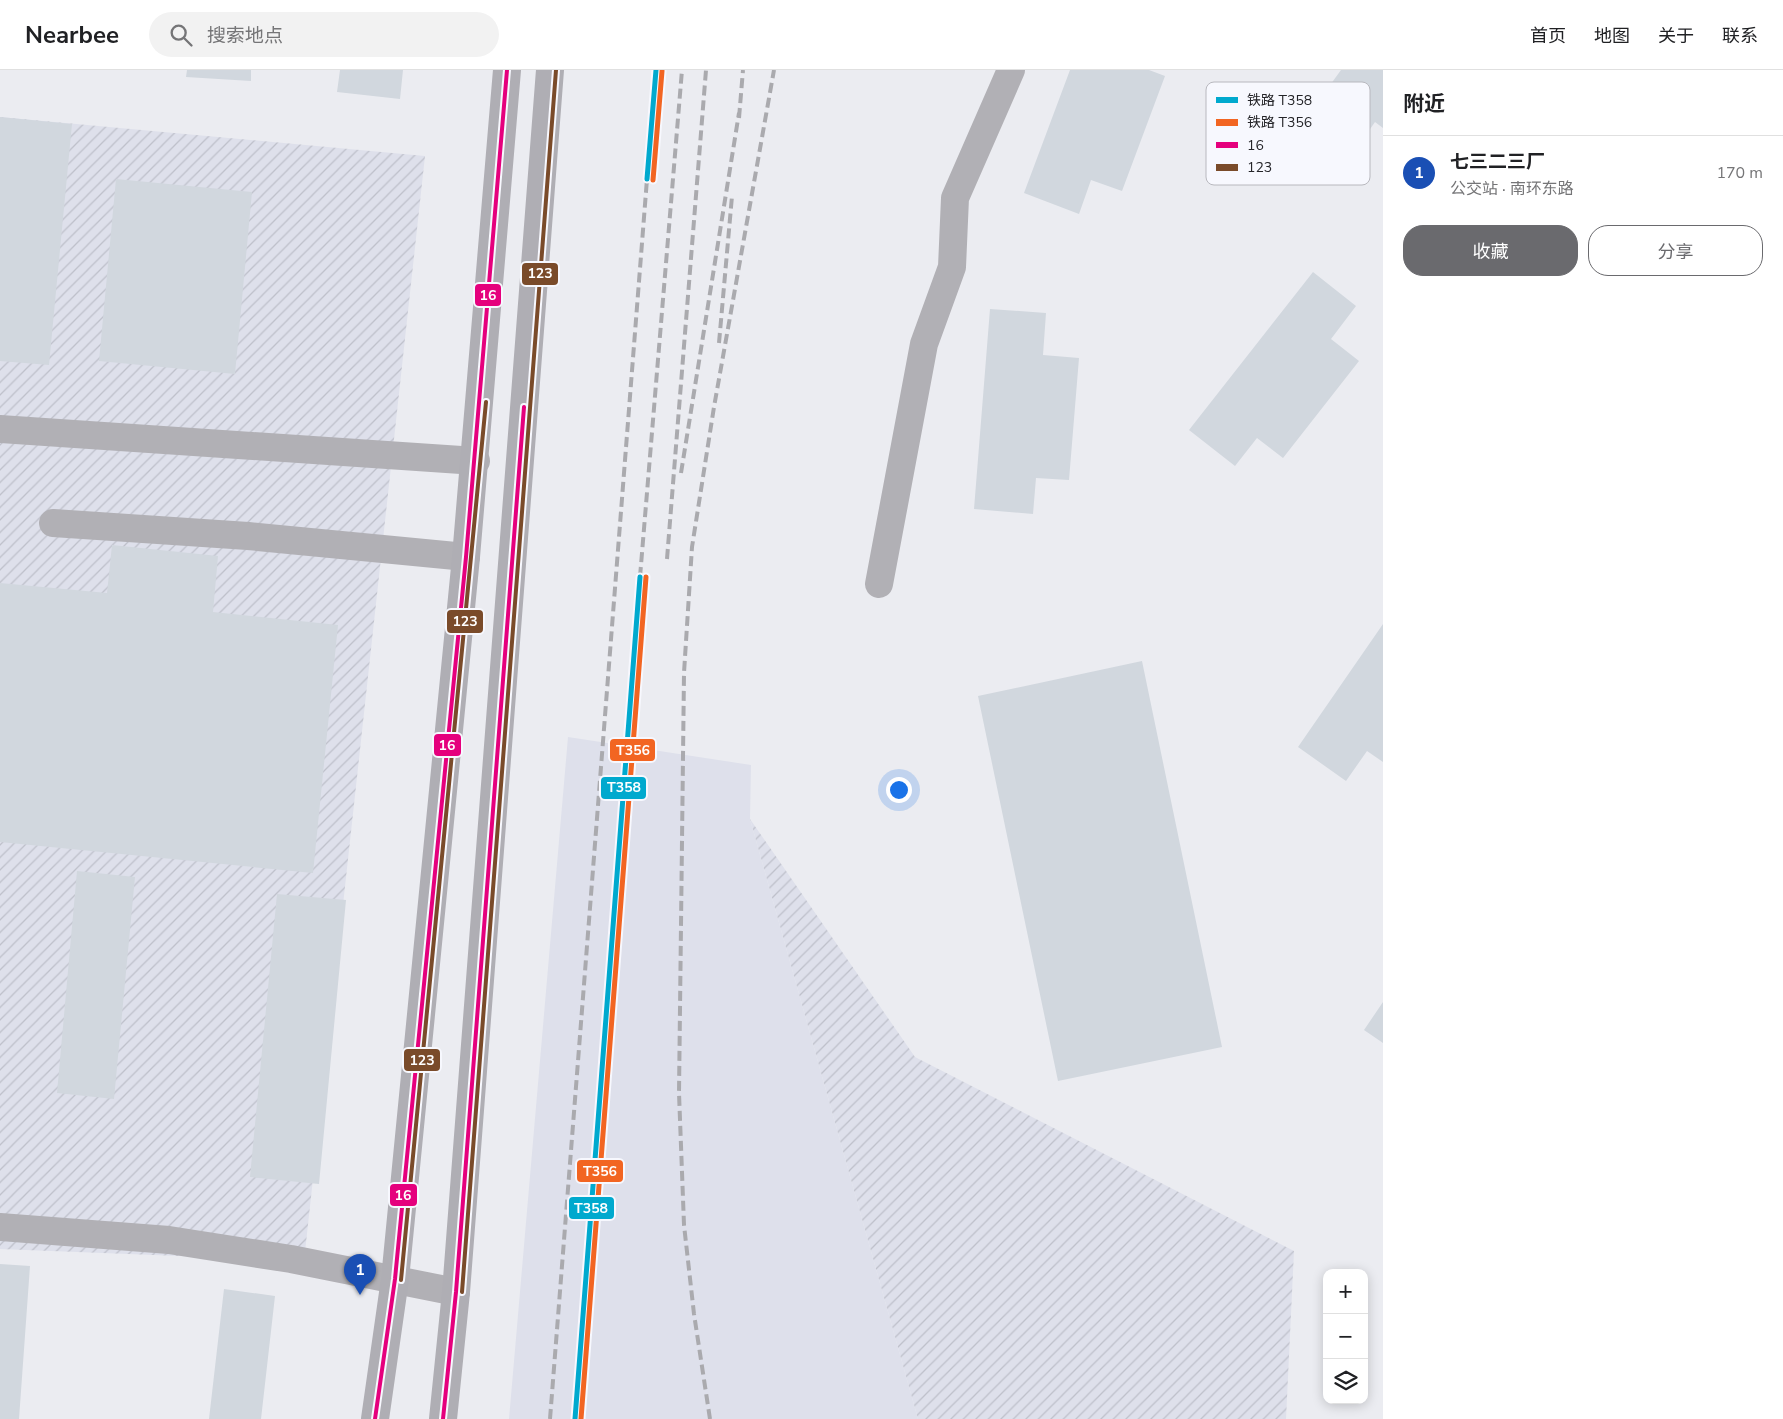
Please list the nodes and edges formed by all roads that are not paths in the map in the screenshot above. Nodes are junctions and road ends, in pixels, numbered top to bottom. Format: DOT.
graph roads {
  1 [pos="507,70"];
  2 [pos="550,70"];
  3 [pos="1011,70"];
  4 [pos="0,429"];
  5 [pos="476,461"];
  6 [pos="53,523"];
  7 [pos="466,558"];
  8 [pos="879,584"];
  9 [pos="0,1226"];
  10 [pos="395,1280"];
  11 [pos="456,1292"];
  12 [pos="375,1419"];
  13 [pos="443,1419"];
  1 -- 5 [label="highway"];
  2 -- 11 [label="highway"];
  3 -- 8 [label="street"];
  4 -- 5 [label="street"];
  5 -- 7 [label="highway"];
  6 -- 7 [label="street"];
  7 -- 10 [label="highway"];
  9 -- 10 [label="street"];
  10 -- 11 [label="street"];
  10 -- 12 [label="highway"];
  11 -- 13 [label="highway"];
}
